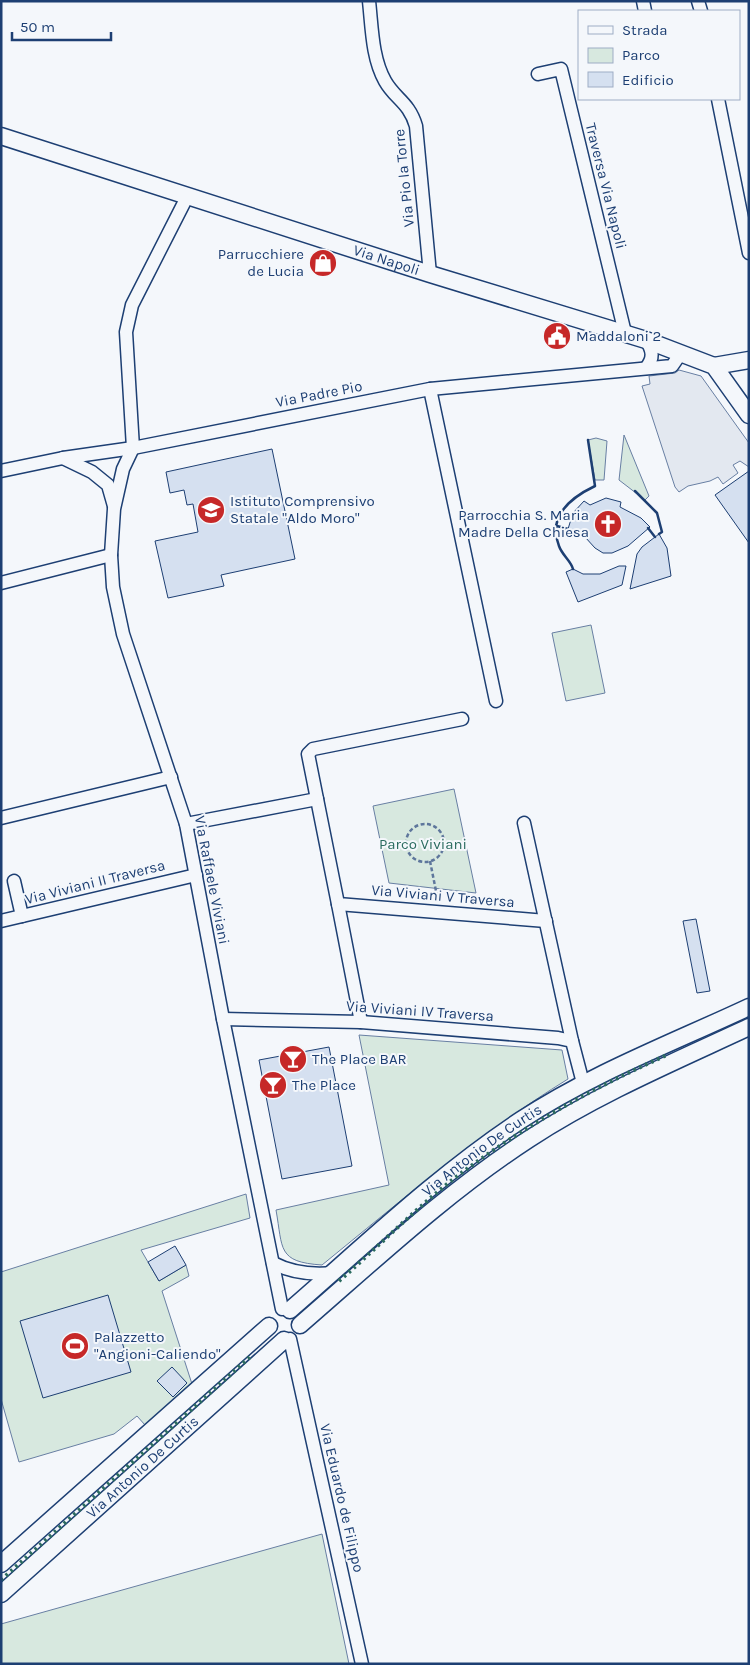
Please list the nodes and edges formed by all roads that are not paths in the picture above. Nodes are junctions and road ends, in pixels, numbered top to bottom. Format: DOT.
graph roads {
  1 [pos="369,1"];
  2 [pos="538,74"];
  3 [pos="718,100"];
  4 [pos="1,136"];
  5 [pos="188,195"];
  6 [pos="749,253"];
  7 [pos="430,274"];
  8 [pos="625,333"];
  9 [pos="646,340"];
  10 [pos="681,353"];
  11 [pos="749,360"];
  12 [pos="714,366"];
  13 [pos="646,368"];
  14 [pos="430,389"];
  15 [pos="749,415"];
  16 [pos="133,448"];
  17 [pos="63,458"];
  18 [pos="1,470"];
  19 [pos="114,509"];
  20 [pos="111,555"];
  21 [pos="1,583"];
  22 [pos="496,701"];
  23 [pos="462,719"];
  24 [pos="171,777"];
  25 [pos="317,799"];
  26 [pos="1,818"];
  27 [pos="524,823"];
  28 [pos="186,824"];
  29 [pos="196,875"];
  30 [pos="14,881"];
  31 [pos="338,904"];
  32 [pos="22,916"];
  33 [pos="1,921"];
  34 [pos="546,921"];
  35 [pos="749,1007"];
  36 [pos="222,1019"];
  37 [pos="361,1022"];
  38 [pos="749,1028"];
  39 [pos="700,1030"];
  40 [pos="572,1041"];
  41 [pos="707,1047"];
  42 [pos="583,1083"];
  43 [pos="273,1263"];
  44 [pos="333,1273"];
  45 [pos="286,1310"];
  46 [pos="270,1326"];
  47 [pos="291,1335"];
  48 [pos="1,1564"];
  49 [pos="1,1594"];
  50 [pos="362,1664"];
  1 -- 7 [label="street, Via Pio la Torre"];
  2 -- 8 [label="street, Traversa Via Napoli"];
  3 -- 6 [label="street"];
  4 -- 5 [label="street, Via Napoli"];
  5 -- 7 [label="street, Via Napoli"];
  5 -- 16 [label="street, Via Raffaele Viviani"];
  7 -- 8 [label="street, Via Napoli"];
  8 -- 9 [label="street, Via Napoli"];
  9 -- 10 [label="street, Via Napoli"];
  9 -- 13 [label="street"];
  10 -- 12 [label="street, Via Napoli"];
  10 -- 13 [label="street, Via Padre Pio"];
  11 -- 12 [label="street"];
  12 -- 15 [label="street"];
  13 -- 14 [label="street, Via Padre Pio"];
  14 -- 16 [label="street, Via Padre Pio"];
  14 -- 22 [label="street"];
  16 -- 17 [label="street, Via Padre Pio"];
  16 -- 19 [label="street, Via Raffaele Viviani"];
  17 -- 18 [label="street, Via Padre Pio"];
  17 -- 19 [label="street, Via Raffaele Viviani"];
  19 -- 20 [label="street, Via Raffaele Viviani"];
  20 -- 21 [label="street"];
  20 -- 24 [label="street, Via Raffaele Viviani"];
  23 -- 25 [label="street"];
  24 -- 26 [label="street"];
  24 -- 28 [label="street, Via Raffaele Viviani"];
  25 -- 28 [label="street"];
  25 -- 31 [label="street"];
  27 -- 34 [label="street"];
  28 -- 29 [label="street, Via Raffaele Viviani"];
  29 -- 32 [label="street, Via Viviani II Traversa"];
  29 -- 36 [label="street, Via Raffaele Viviani"];
  30 -- 32 [label="street"];
  31 -- 34 [label="street, Via Viviani V Traversa"];
  31 -- 37 [label="street"];
  32 -- 33 [label="street, Via Viviani II Traversa"];
  34 -- 40 [label="street"];
  35 -- 39 [label="street, Via Antonio De Curtis"];
  36 -- 37 [label="street, Via Viviani IV Traversa"];
  36 -- 43 [label="street, Via Raffaele Viviani"];
  37 -- 40 [label="street, Via Viviani IV Traversa"];
  38 -- 41 [label="street, Via Antonio De Curtis"];
  39 -- 41 [label="street"];
  39 -- 42 [label="street, Via Antonio De Curtis"];
  40 -- 42 [label="street"];
  41 -- 47 [label="street, Via Antonio De Curtis"];
  42 -- 44 [label="street, Via Antonio De Curtis"];
  43 -- 44 [label="street"];
  43 -- 45 [label="street, Via Raffaele Viviani"];
  44 -- 45 [label="street, Via Antonio De Curtis"];
  45 -- 46 [label="street, Via Antonio De Curtis"];
  45 -- 47 [label="street"];
  46 -- 47 [label="street"];
  46 -- 48 [label="street, Via Antonio De Curtis"];
  47 -- 49 [label="street, Via Antonio De Curtis"];
  47 -- 50 [label="street, Via Eduardo de Filippo"];
}
